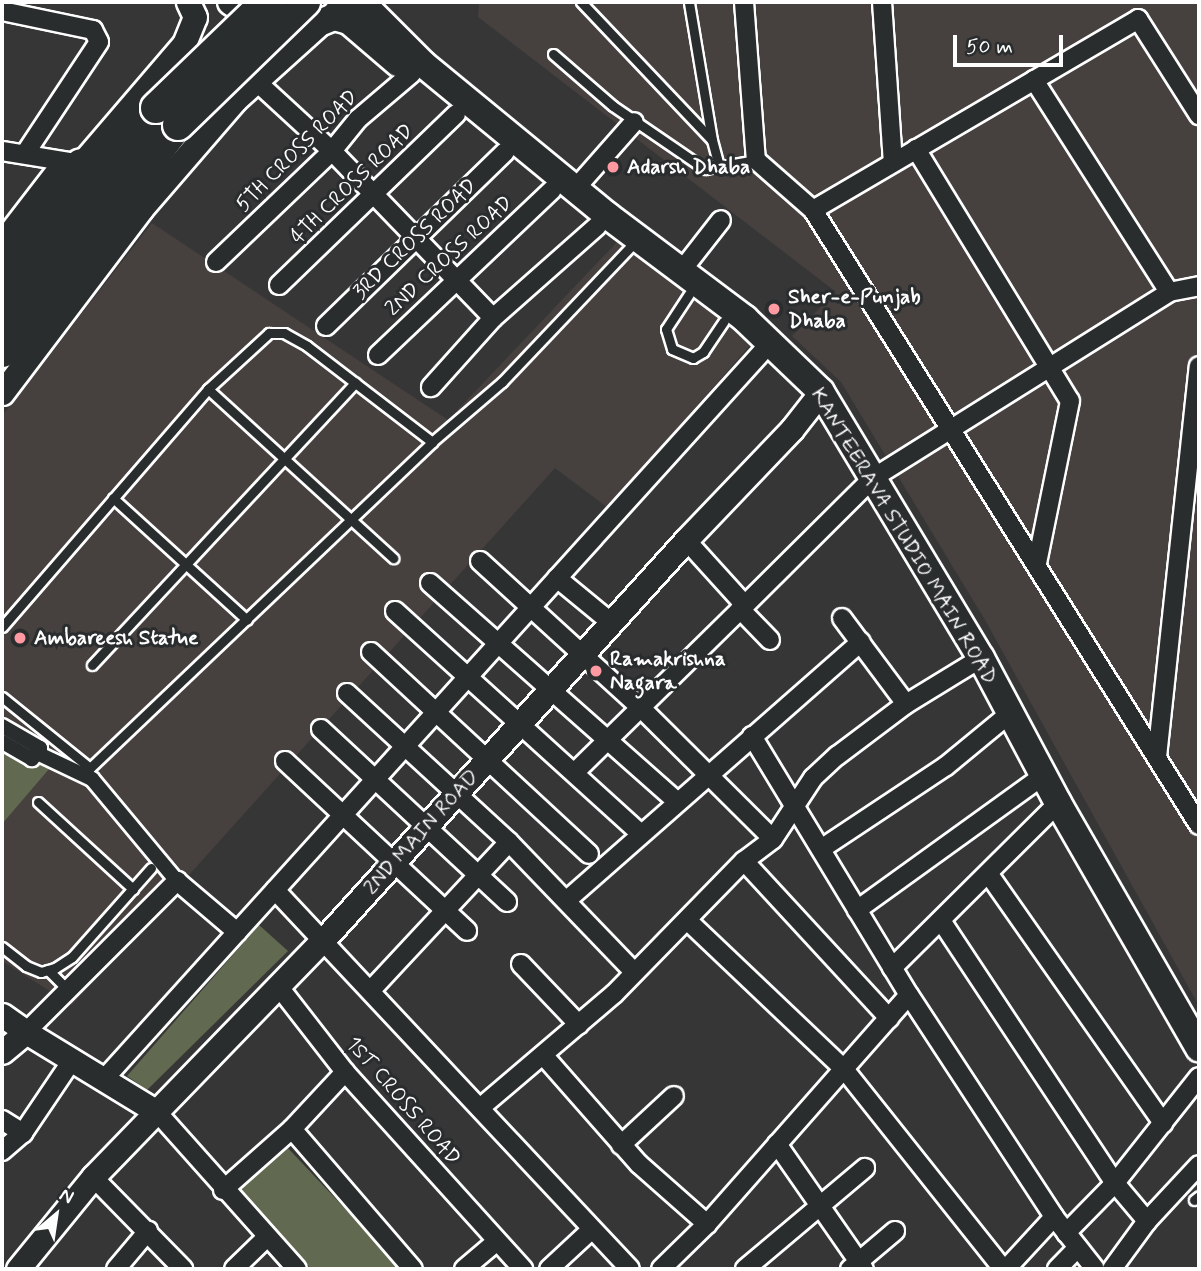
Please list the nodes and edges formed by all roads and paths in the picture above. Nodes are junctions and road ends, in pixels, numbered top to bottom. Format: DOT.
graph roads {
  1 [pos="231,2"];
  2 [pos="266,2"];
  3 [pos="275,2"];
  4 [pos="581,2"];
  5 [pos="689,2"];
  6 [pos="744,2"];
  7 [pos="881,2"];
  8 [pos="191,9"];
  9 [pos="338,10"];
  10 [pos="2,11"];
  11 [pos="280,32"];
  12 [pos="553,54"];
  13 [pos="411,74"];
  14 [pos="1034,80"];
  15 [pos="257,82"];
  16 [pos="456,114"];
  17 [pos="1199,115"];
  18 [pos="167,117"];
  19 [pos="634,122"];
  20 [pos="712,140"];
  21 [pos="916,149"];
  22 [pos="2,151"];
  23 [pos="332,151"];
  24 [pos="505,152"];
  25 [pos="25,154"];
  26 [pos="756,160"];
  27 [pos="893,162"];
  28 [pos="81,164"];
  29 [pos="719,167"];
  30 [pos="564,189"];
  31 [pos="372,196"];
  32 [pos="813,210"];
  33 [pos="721,220"];
  34 [pos="597,226"];
  35 [pos="413,237"];
  36 [pos="2,243"];
  37 [pos="629,248"];
  38 [pos="216,262"];
  39 [pos="2,274"];
  40 [pos="456,281"];
  41 [pos="686,282"];
  42 [pos="279,285"];
  43 [pos="1199,286"];
  44 [pos="1168,292"];
  45 [pos="2,311"];
  46 [pos="493,318"];
  47 [pos="724,321"];
  48 [pos="326,326"];
  49 [pos="770,343"];
  50 [pos="2,352"];
  51 [pos="378,355"];
  52 [pos="1051,365"];
  53 [pos="1199,366"];
  54 [pos="355,383"];
  55 [pos="431,387"];
  56 [pos="208,389"];
  57 [pos="2,393"];
  58 [pos="821,393"];
  59 [pos="952,426"];
  60 [pos="432,442"];
  61 [pos="286,459"];
  62 [pos="873,478"];
  63 [pos="113,498"];
  64 [pos="354,521"];
  65 [pos="686,540"];
  66 [pos="393,558"];
  67 [pos="480,561"];
  68 [pos="1037,563"];
  69 [pos="187,564"];
  70 [pos="557,578"];
  71 [pos="430,583"];
  72 [pos="742,607"];
  73 [pos="531,608"];
  74 [pos="395,611"];
  75 [pos="842,618"];
  76 [pos="247,620"];
  77 [pos="613,624"];
  78 [pos="2,626"];
  79 [pos="770,640"];
  80 [pos="499,642"];
  81 [pos="861,642"];
  82 [pos="371,652"];
  83 [pos="586,655"];
  84 [pos="981,658"];
  85 [pos="92,665"];
  86 [pos="470,674"];
  87 [pos="554,689"];
  88 [pos="347,693"];
  89 [pos="2,697"];
  90 [pos="906,704"];
  91 [pos="640,707"];
  92 [pos="435,713"];
  93 [pos="1009,714"];
  94 [pos="521,723"];
  95 [pos="2,726"];
  96 [pos="321,729"];
  97 [pos="752,736"];
  98 [pos="606,737"];
  99 [pos="2,742"];
  100 [pos="405,746"];
  101 [pos="37,753"];
  102 [pos="1157,757"];
  103 [pos="285,761"];
  104 [pos="486,761"];
  105 [pos="575,772"];
  106 [pos="708,772"];
  107 [pos="1043,776"];
  108 [pos="375,779"];
  109 [pos="456,793"];
  110 [pos="676,801"];
  111 [pos="38,802"];
  112 [pos="1058,803"];
  113 [pos="795,807"];
  114 [pos="343,815"];
  115 [pos="1199,825"];
  116 [pos="427,828"];
  117 [pos="640,833"];
  118 [pos="773,839"];
  119 [pos="509,842"];
  120 [pos="821,849"];
  121 [pos="589,854"];
  122 [pos="744,861"];
  123 [pos="394,862"];
  124 [pos="151,868"];
  125 [pos="990,876"];
  126 [pos="479,877"];
  127 [pos="177,881"];
  128 [pos="133,889"];
  129 [pos="275,890"];
  130 [pos="568,900"];
  131 [pos="507,902"];
  132 [pos="857,909"];
  133 [pos="448,912"];
  134 [pos="688,921"];
  135 [pos="942,922"];
  136 [pos="237,932"];
  137 [pos="467,932"];
  138 [pos="325,939"];
  139 [pos="2,947"];
  140 [pos="522,964"];
  141 [pos="892,968"];
  142 [pos="48,970"];
  143 [pos="635,972"];
  144 [pos="279,987"];
  145 [pos="372,989"];
  146 [pos="68,990"];
  147 [pos="909,995"];
  148 [pos="2,1016"];
  149 [pos="889,1018"];
  150 [pos="579,1025"];
  151 [pos="26,1032"];
  152 [pos="1199,1048"];
  153 [pos="2,1052"];
  154 [pos="544,1056"];
  155 [pos="73,1059"];
  156 [pos="844,1069"];
  157 [pos="345,1072"];
  158 [pos="1199,1077"];
  159 [pos="105,1078"];
  160 [pos="674,1096"];
  161 [pos="480,1108"];
  162 [pos="157,1112"];
  163 [pos="1159,1118"];
  164 [pos="2,1120"];
  165 [pos="292,1129"];
  166 [pos="23,1133"];
  167 [pos="777,1144"];
  168 [pos="621,1145"];
  169 [pos="2,1151"];
  170 [pos="1199,1165"];
  171 [pos="865,1168"];
  172 [pos="93,1177"];
  173 [pos="1112,1178"];
  174 [pos="223,1190"];
  175 [pos="820,1205"];
  176 [pos="1054,1217"];
  177 [pos="1147,1221"];
  178 [pos="707,1224"];
  179 [pos="148,1231"];
  180 [pos="590,1231"];
  181 [pos="895,1231"];
  182 [pos="1066,1233"];
  183 [pos="267,1237"];
  184 [pos="496,1242"];
  185 [pos="1078,1247"];
  186 [pos="858,1267"];
  187 [pos="627,1268"];
  188 [pos="18,1269"];
  189 [pos="116,1269"];
  190 [pos="184,1269"];
  191 [pos="234,1269"];
  192 [pos="297,1269"];
  193 [pos="412,1269"];
  194 [pos="464,1269"];
  195 [pos="523,1269"];
  196 [pos="549,1269"];
  197 [pos="661,1269"];
  198 [pos="745,1269"];
  199 [pos="1004,1269"];
  200 [pos="1057,1269"];
  201 [pos="1095,1269"];
  202 [pos="1112,1269"];
  1 -- 11 [label="main road"];
  2 -- 18 [label="highway, bridge"];
  3 -- 11 [label="main road"];
  4 -- 20 [label="lane"];
  5 -- 20 [label="lane"];
  6 -- 26 [label="street"];
  7 -- 27 [label="street"];
  8 -- 28 [label="street"];
  9 -- 11 [label="main road"];
  9 -- 13 [label="main road"];
  9 -- 15 [label="street"];
  9 -- 18 [label="highway, bridge"];
  9 -- 30 [label="main road, KANTEERAVA STUDIO MAIN ROAD"];
  10 -- 25 [label="street"];
  12 -- 19 [label="lane"];
  13 -- 16 [label="main road"];
  13 -- 23 [label="street, 5TH CROSS ROAD"];
  14 -- 17 [label="street"];
  14 -- 21 [label="street"];
  14 -- 44 [label="street"];
  15 -- 23 [label="street"];
  15 -- 57 [label="street"];
  16 -- 24 [label="main road"];
  16 -- 31 [label="street, 4TH CROSS ROAD"];
  18 -- 45 [label="highway"];
  18 -- 50 [label="highway"];
  19 -- 29 [label="lane"];
  19 -- 30 [label="street, 2ND CROSS ROAD"];
  20 -- 29 [label="lane"];
  21 -- 27 [label="street"];
  21 -- 52 [label="street"];
  22 -- 25 [label="street"];
  23 -- 31 [label="street"];
  23 -- 38 [label="street, 5TH CROSS ROAD"];
  24 -- 30 [label="main road"];
  24 -- 35 [label="street, 3RD CROSS ROAD"];
  25 -- 28 [label="street"];
  26 -- 29 [label="lane"];
  26 -- 32 [label="street"];
  27 -- 32 [label="street"];
  28 -- 36 [label="street"];
  28 -- 39 [label="highway"];
  30 -- 34 [label="main road"];
  30 -- 40 [label="street, 2ND CROSS ROAD"];
  30 -- 41 [label="main road, KANTEERAVA STUDIO MAIN ROAD"];
  31 -- 35 [label="street"];
  31 -- 42 [label="street, 4TH CROSS ROAD"];
  32 -- 59 [label="street"];
  33 -- 41 [label="street"];
  34 -- 37 [label="main road"];
  34 -- 46 [label="street"];
  35 -- 40 [label="street"];
  35 -- 48 [label="street, 3RD CROSS ROAD"];
  37 -- 41 [label="main road"];
  37 -- 60 [label="lane"];
  40 -- 46 [label="street"];
  40 -- 51 [label="street, 2ND CROSS ROAD"];
  41 -- 47 [label="main road"];
  41 -- 47 [label="lane"];
  41 -- 49 [label="main road, KANTEERAVA STUDIO MAIN ROAD"];
  43 -- 44 [label="street"];
  44 -- 52 [label="street"];
  46 -- 55 [label="street"];
  47 -- 49 [label="main road"];
  49 -- 58 [label="main road, KANTEERAVA STUDIO MAIN ROAD"];
  49 -- 70 [label="street"];
  52 -- 59 [label="street"];
  52 -- 68 [label="street"];
  53 -- 102 [label="street"];
  54 -- 56 [label="lane"];
  54 -- 60 [label="lane"];
  54 -- 61 [label="lane"];
  56 -- 61 [label="lane"];
  56 -- 63 [label="lane"];
  58 -- 62 [label="main road, KANTEERAVA STUDIO MAIN ROAD"];
  58 -- 65 [label="street, 2ND MAIN ROAD"];
  59 -- 62 [label="street"];
  59 -- 68 [label="street"];
  60 -- 64 [label="lane"];
  61 -- 64 [label="lane"];
  61 -- 69 [label="lane"];
  62 -- 72 [label="street"];
  62 -- 84 [label="main road, KANTEERAVA STUDIO MAIN ROAD"];
  63 -- 69 [label="lane"];
  63 -- 78 [label="lane"];
  64 -- 66 [label="lane"];
  64 -- 76 [label="lane"];
  65 -- 72 [label="street"];
  65 -- 77 [label="street, 2ND MAIN ROAD"];
  67 -- 73 [label="street"];
  68 -- 102 [label="street"];
  69 -- 76 [label="lane"];
  69 -- 85 [label="lane"];
  70 -- 73 [label="street"];
  70 -- 77 [label="street"];
  71 -- 80 [label="street"];
  72 -- 79 [label="street"];
  72 -- 91 [label="street"];
  73 -- 80 [label="street"];
  73 -- 83 [label="street"];
  74 -- 86 [label="street"];
  75 -- 81 [label="street"];
  76 -- 89 [label="lane"];
  77 -- 83 [label="street, 2ND MAIN ROAD"];
  80 -- 86 [label="street"];
  80 -- 87 [label="street"];
  81 -- 90 [label="street"];
  81 -- 97 [label="street"];
  82 -- 92 [label="street"];
  83 -- 87 [label="street, 2ND MAIN ROAD"];
  83 -- 91 [label="street"];
  84 -- 90 [label="street"];
  84 -- 93 [label="main road, KANTEERAVA STUDIO MAIN ROAD"];
  86 -- 92 [label="street"];
  86 -- 94 [label="street"];
  87 -- 94 [label="street, 2ND MAIN ROAD"];
  87 -- 98 [label="street"];
  88 -- 100 [label="street"];
  90 -- 113 [label="street"];
  91 -- 98 [label="street"];
  91 -- 106 [label="street"];
  92 -- 100 [label="street"];
  92 -- 104 [label="street"];
  93 -- 107 [label="main road, KANTEERAVA STUDIO MAIN ROAD"];
  93 -- 120 [label="street"];
  94 -- 104 [label="street, 2ND MAIN ROAD"];
  94 -- 105 [label="street"];
  95 -- 101 [label="street"];
  96 -- 108 [label="street"];
  97 -- 106 [label="street"];
  97 -- 113 [label="street"];
  98 -- 105 [label="street"];
  98 -- 110 [label="street"];
  99 -- 101 [label="street"];
  100 -- 108 [label="street"];
  100 -- 109 [label="street"];
  101 -- 127 [label="street"];
  102 -- 115 [label="street"];
  103 -- 114 [label="street"];
  104 -- 109 [label="street, 2ND MAIN ROAD"];
  104 -- 121 [label="street"];
  105 -- 117 [label="street"];
  106 -- 110 [label="street"];
  106 -- 118 [label="street"];
  107 -- 112 [label="main road, KANTEERAVA STUDIO MAIN ROAD"];
  107 -- 132 [label="street"];
  108 -- 114 [label="street"];
  108 -- 116 [label="street"];
  109 -- 116 [label="street, 2ND MAIN ROAD"];
  109 -- 119 [label="street"];
  110 -- 117 [label="street"];
  111 -- 128 [label="lane"];
  112 -- 125 [label="street"];
  112 -- 152 [label="main road, KANTEERAVA STUDIO MAIN ROAD"];
  113 -- 118 [label="street"];
  113 -- 120 [label="street"];
  114 -- 123 [label="street"];
  114 -- 129 [label="street"];
  116 -- 123 [label="street, 2ND MAIN ROAD"];
  116 -- 126 [label="street"];
  117 -- 130 [label="street"];
  118 -- 122 [label="street"];
  119 -- 126 [label="street"];
  119 -- 130 [label="street"];
  120 -- 132 [label="street"];
  122 -- 134 [label="street"];
  122 -- 149 [label="street"];
  123 -- 133 [label="street"];
  123 -- 138 [label="street, 2ND MAIN ROAD"];
  124 -- 128 [label="lane"];
  125 -- 135 [label="street"];
  125 -- 163 [label="street"];
  126 -- 131 [label="street"];
  126 -- 133 [label="street"];
  127 -- 136 [label="street"];
  127 -- 146 [label="street"];
  128 -- 142 [label="lane"];
  129 -- 136 [label="street"];
  129 -- 138 [label="street"];
  130 -- 143 [label="street"];
  132 -- 141 [label="street"];
  133 -- 137 [label="street"];
  133 -- 145 [label="street"];
  134 -- 143 [label="street"];
  134 -- 156 [label="street"];
  135 -- 141 [label="street"];
  135 -- 173 [label="street"];
  136 -- 159 [label="street"];
  138 -- 144 [label="street, 2ND MAIN ROAD"];
  138 -- 145 [label="street"];
  139 -- 142 [label="lane"];
  140 -- 150 [label="street"];
  141 -- 147 [label="street"];
  142 -- 146 [label="lane"];
  143 -- 150 [label="street"];
  144 -- 157 [label="street, 1ST CROSS ROAD"];
  144 -- 162 [label="street, 2ND MAIN ROAD"];
  145 -- 161 [label="street"];
  146 -- 151 [label="street"];
  147 -- 149 [label="street"];
  147 -- 176 [label="street"];
  148 -- 151 [label="street"];
  149 -- 156 [label="street"];
  150 -- 154 [label="street"];
  151 -- 153 [label="street"];
  151 -- 155 [label="street"];
  154 -- 161 [label="street"];
  154 -- 168 [label="street"];
  155 -- 159 [label="street"];
  155 -- 166 [label="street"];
  156 -- 167 [label="street"];
  156 -- 199 [label="street"];
  157 -- 165 [label="street"];
  157 -- 184 [label="street, 1ST CROSS ROAD"];
  158 -- 163 [label="street"];
  159 -- 162 [label="street"];
  160 -- 168 [label="street"];
  161 -- 180 [label="street"];
  162 -- 172 [label="street, 2ND MAIN ROAD"];
  162 -- 174 [label="street"];
  163 -- 173 [label="street"];
  164 -- 166 [label="street"];
  165 -- 174 [label="street"];
  165 -- 193 [label="street"];
  166 -- 169 [label="street"];
  167 -- 175 [label="street"];
  167 -- 178 [label="street"];
  168 -- 178 [label="street"];
  170 -- 177 [label="street"];
  171 -- 175 [label="street"];
  172 -- 179 [label="street"];
  172 -- 188 [label="street, 2ND MAIN ROAD"];
  173 -- 177 [label="street"];
  173 -- 182 [label="street"];
  174 -- 183 [label="street"];
  175 -- 186 [label="street"];
  175 -- 198 [label="street"];
  176 -- 182 [label="street"];
  176 -- 199 [label="street"];
  177 -- 202 [label="street"];
  178 -- 197 [label="street"];
  179 -- 189 [label="street"];
  179 -- 190 [label="street"];
  180 -- 187 [label="street"];
  180 -- 196 [label="street"];
  181 -- 186 [label="street"];
  182 -- 185 [label="street"];
  183 -- 191 [label="street"];
  183 -- 192 [label="street"];
  184 -- 194 [label="street"];
  184 -- 195 [label="street, 1ST CROSS ROAD"];
  185 -- 200 [label="street"];
  185 -- 201 [label="street"];
}
